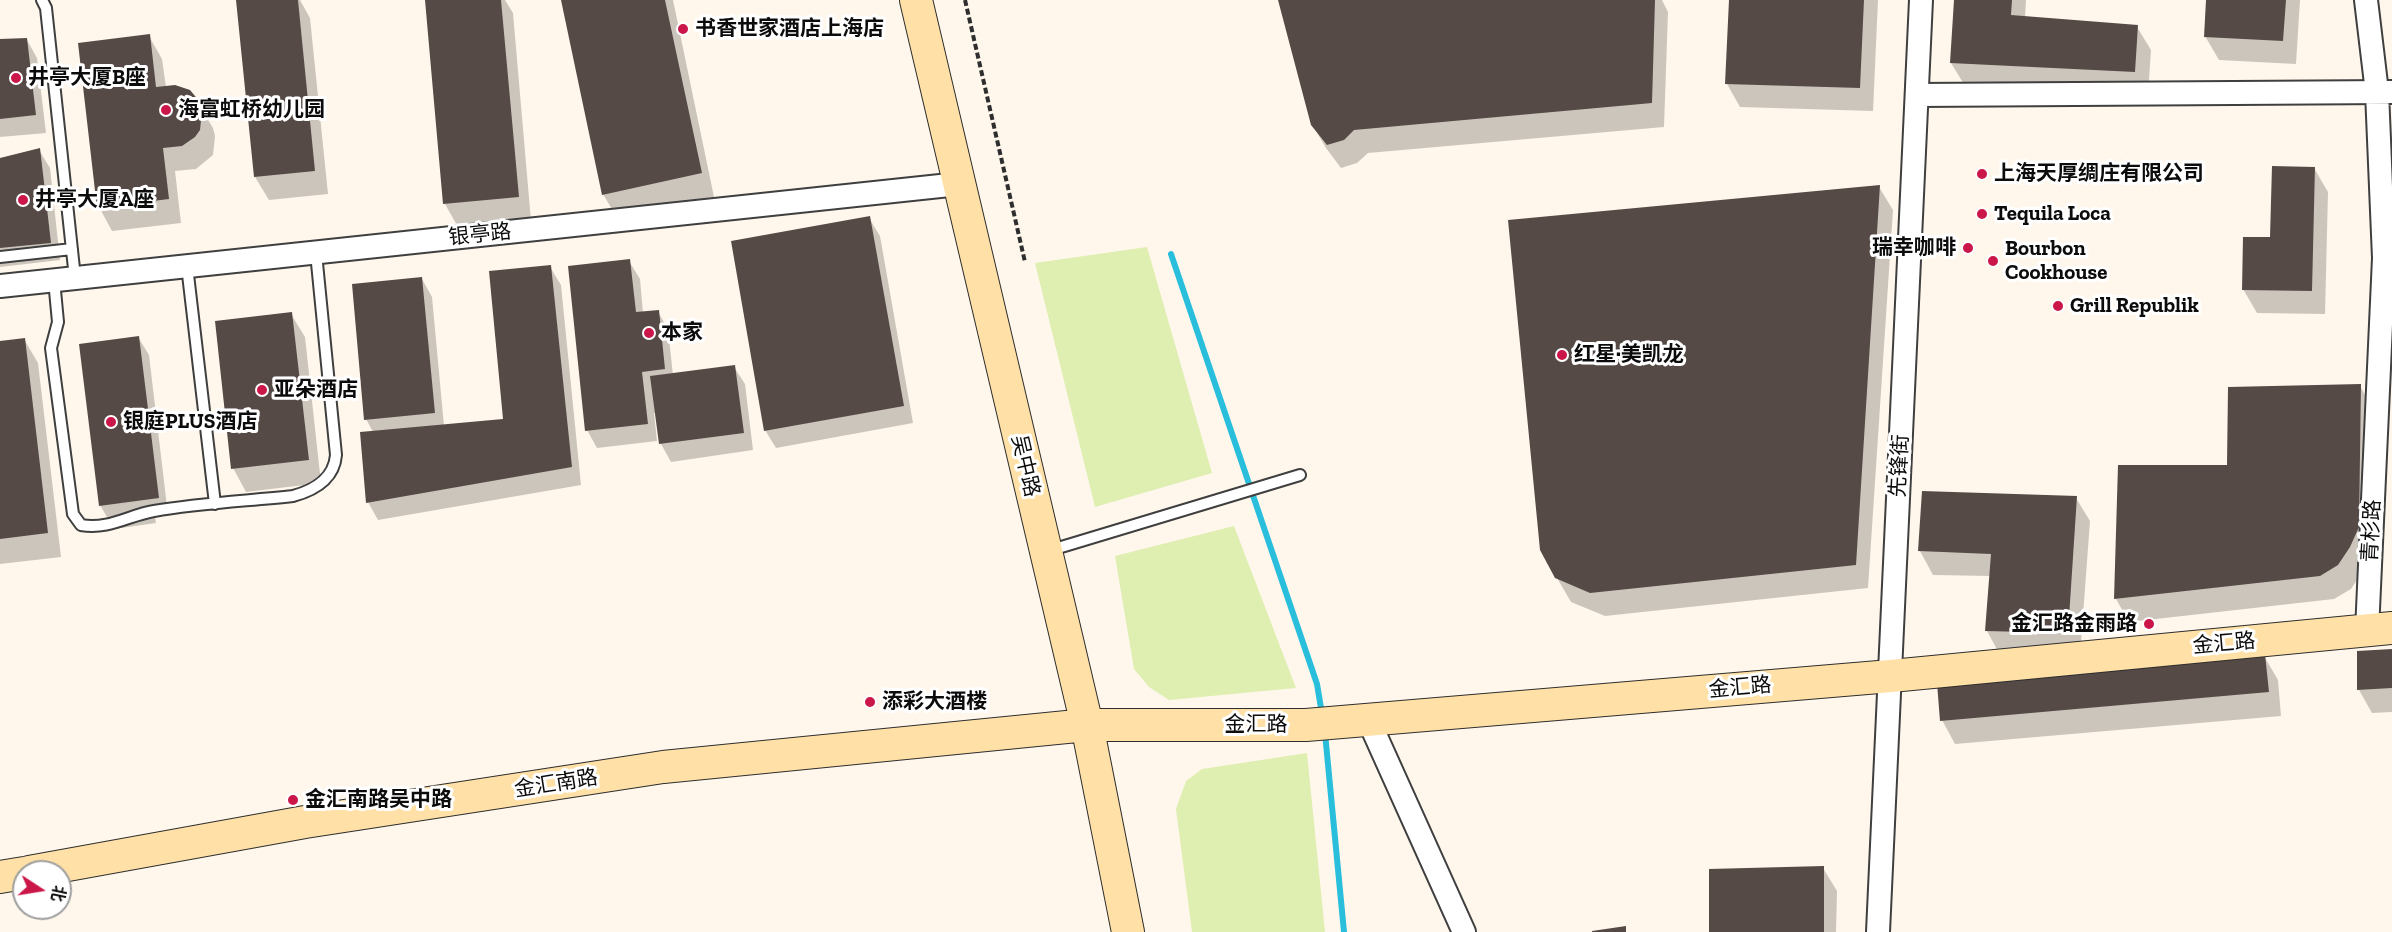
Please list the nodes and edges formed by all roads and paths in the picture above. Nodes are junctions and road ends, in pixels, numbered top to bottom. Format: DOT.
graph roads {
  1 [pos="42,0"];
  2 [pos="916,0"];
  3 [pos="965,0"];
  4 [pos="1921,0"];
  5 [pos="2366,0"];
  6 [pos="2385,92"];
  7 [pos="1917,95"];
  8 [pos="959,184"];
  9 [pos="72,249"];
  10 [pos="316,253"];
  11 [pos="0,257"];
  12 [pos="1025,262"];
  13 [pos="187,266"];
  14 [pos="65,279"];
  15 [pos="0,286"];
  16 [pos="1300,475"];
  17 [pos="215,504"];
  18 [pos="1045,552"];
  19 [pos="2380,629"];
  20 [pos="1891,676"];
  21 [pos="1359,720"];
  22 [pos="1087,725"];
  23 [pos="72,864"];
  24 [pos="1128,932"];
  25 [pos="1464,932"];
  26 [pos="1878,932"];
  1 -- 9 [label="lane"];
  2 -- 8 [label="street, 吴中路"];
  3 -- 12 [label="path"];
  4 -- 7 [label="street, 先锋街"];
  5 -- 6 [label="street, 青杉路"];
  6 -- 7 [label="street"];
  6 -- 19 [label="street, 青杉路"];
  7 -- 20 [label="street, 先锋街"];
  8 -- 10 [label="street, 银亭路"];
  8 -- 18 [label="street, 吴中路"];
  9 -- 11 [label="lane"];
  9 -- 14 [label="lane"];
  10 -- 13 [label="street, 银亭路"];
  10 -- 17 [label="lane"];
  13 -- 14 [label="street, 银亭路"];
  13 -- 17 [label="lane"];
  14 -- 15 [label="street, 银亭路"];
  14 -- 17 [label="lane"];
  16 -- 18 [label="lane"];
  18 -- 22 [label="street, 吴中路"];
  19 -- 20 [label="street, 金汇路"];
  20 -- 21 [label="street, 金汇路"];
  20 -- 26 [label="street, 先锋街"];
  21 -- 22 [label="street, 金汇路"];
  21 -- 25 [label="street"];
  22 -- 23 [label="street, 金汇南路"];
  22 -- 24 [label="street, 吴中路"];
}
